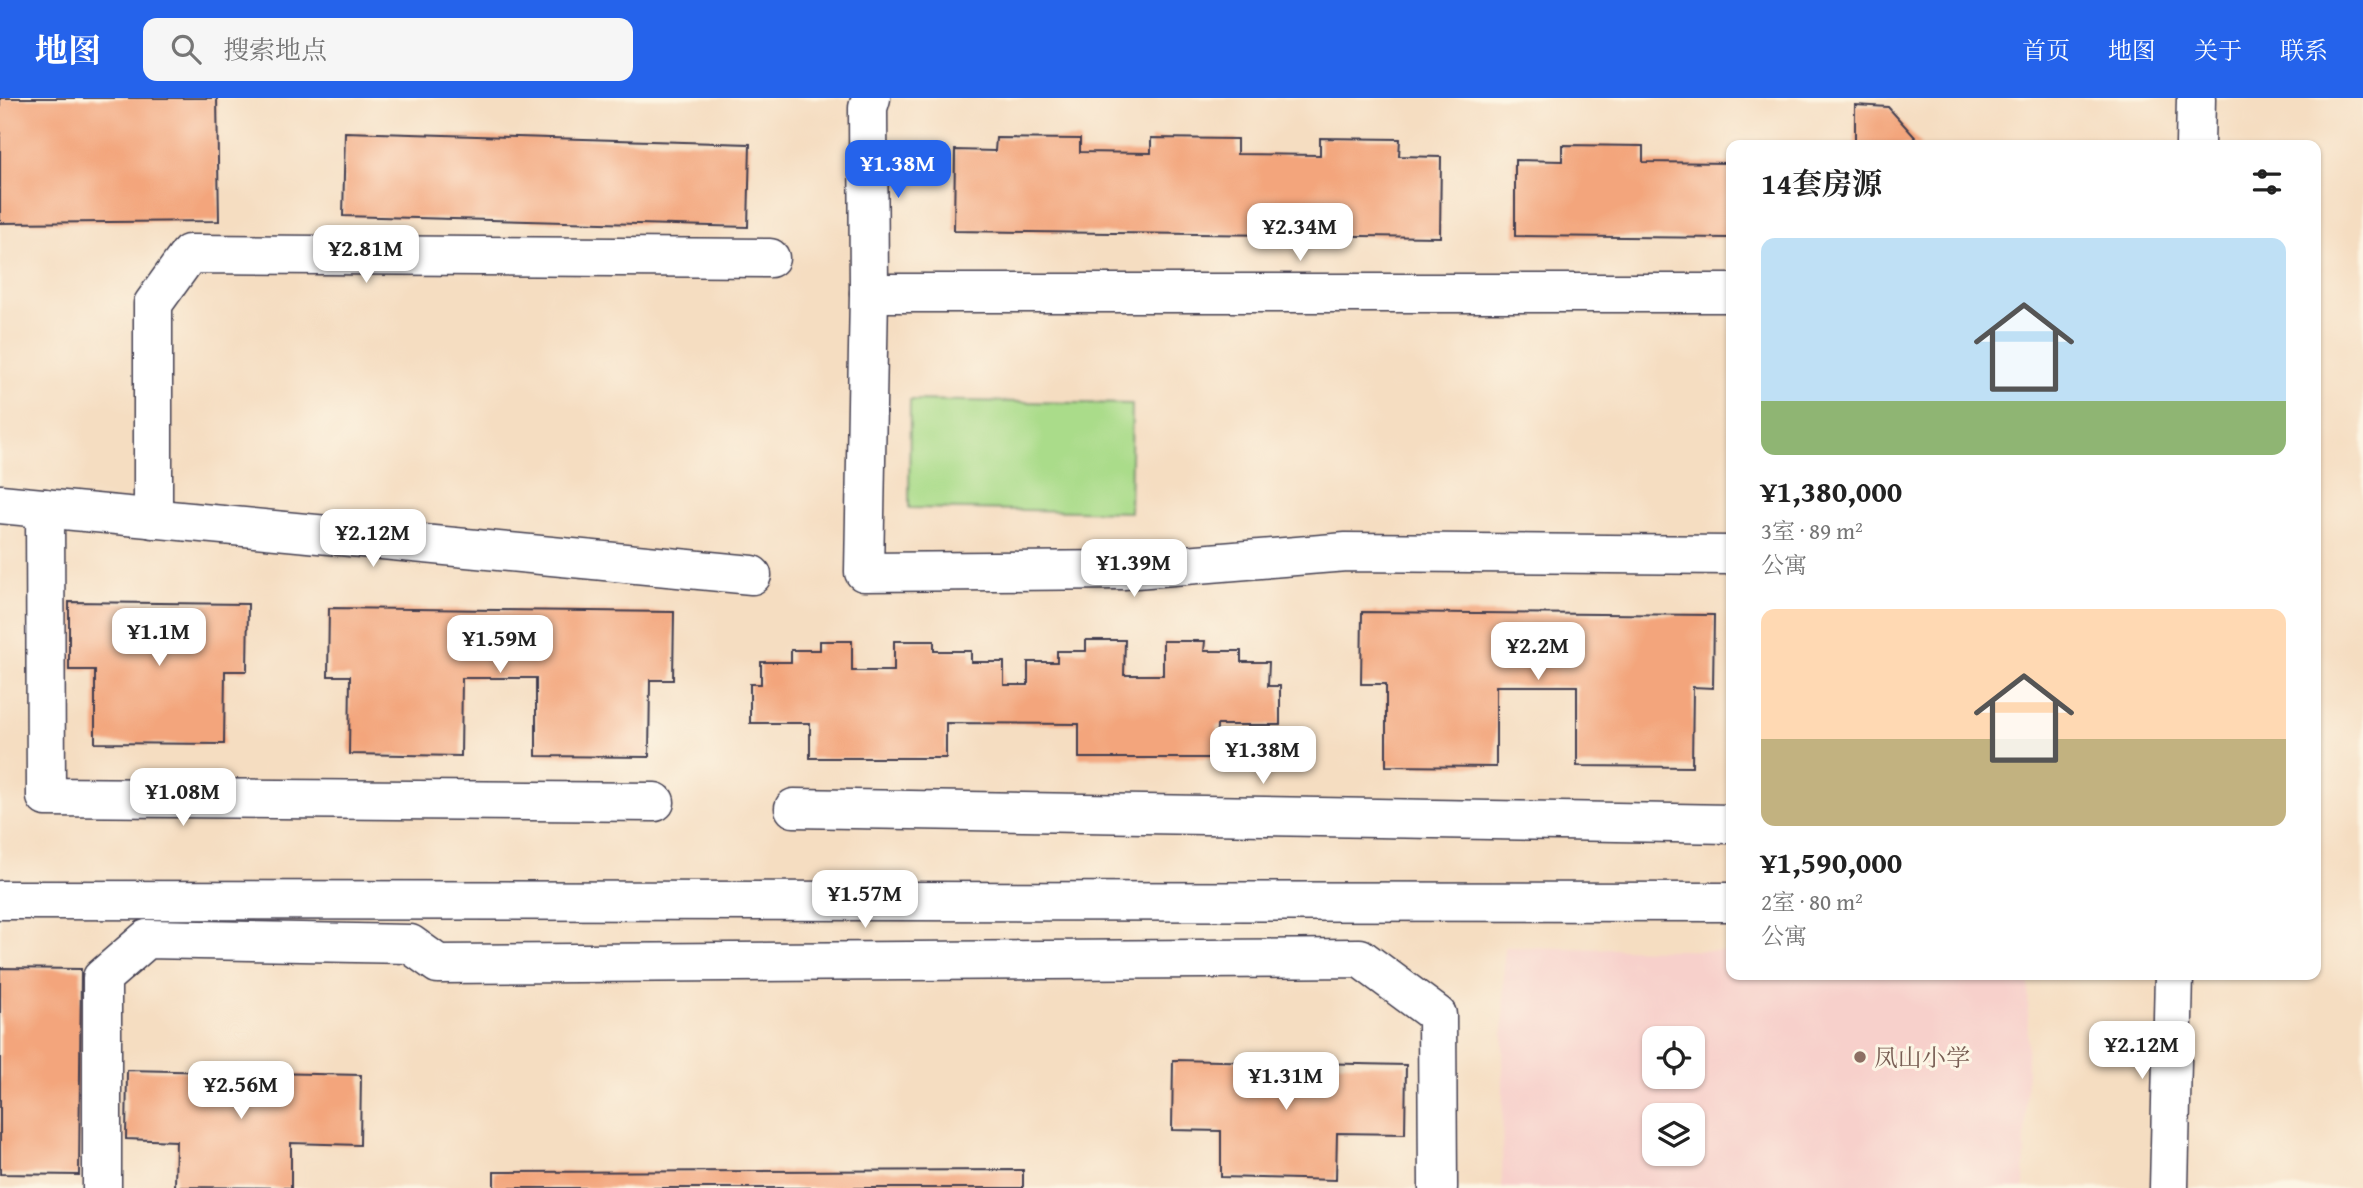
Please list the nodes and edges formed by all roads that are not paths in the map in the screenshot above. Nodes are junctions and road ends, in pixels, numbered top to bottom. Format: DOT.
graph roads {
  1 [pos="872,98"];
  2 [pos="2196,98"];
  3 [pos="2195,140"];
  4 [pos="770,258"];
  5 [pos="869,293"];
  6 [pos="1726,293"];
  7 [pos="0,504"];
  8 [pos="45,508"];
  9 [pos="153,519"];
  10 [pos="1726,555"];
  11 [pos="752,575"];
  12 [pos="655,802"];
  13 [pos="794,808"];
  14 [pos="1726,824"];
  15 [pos="0,900"];
  16 [pos="1726,902"];
  17 [pos="2174,980"];
  18 [pos="102,1188"];
  19 [pos="1438,1188"];
  20 [pos="2169,1188"];
  1 -- 5 [label="street"];
  2 -- 3 [label="street"];
  4 -- 9 [label="street"];
  5 -- 6 [label="street"];
  5 -- 10 [label="street"];
  7 -- 8 [label="street"];
  8 -- 9 [label="street"];
  8 -- 12 [label="street"];
  9 -- 11 [label="street"];
  13 -- 14 [label="street"];
  15 -- 16 [label="street"];
  17 -- 20 [label="street"];
  18 -- 19 [label="street"];
}
